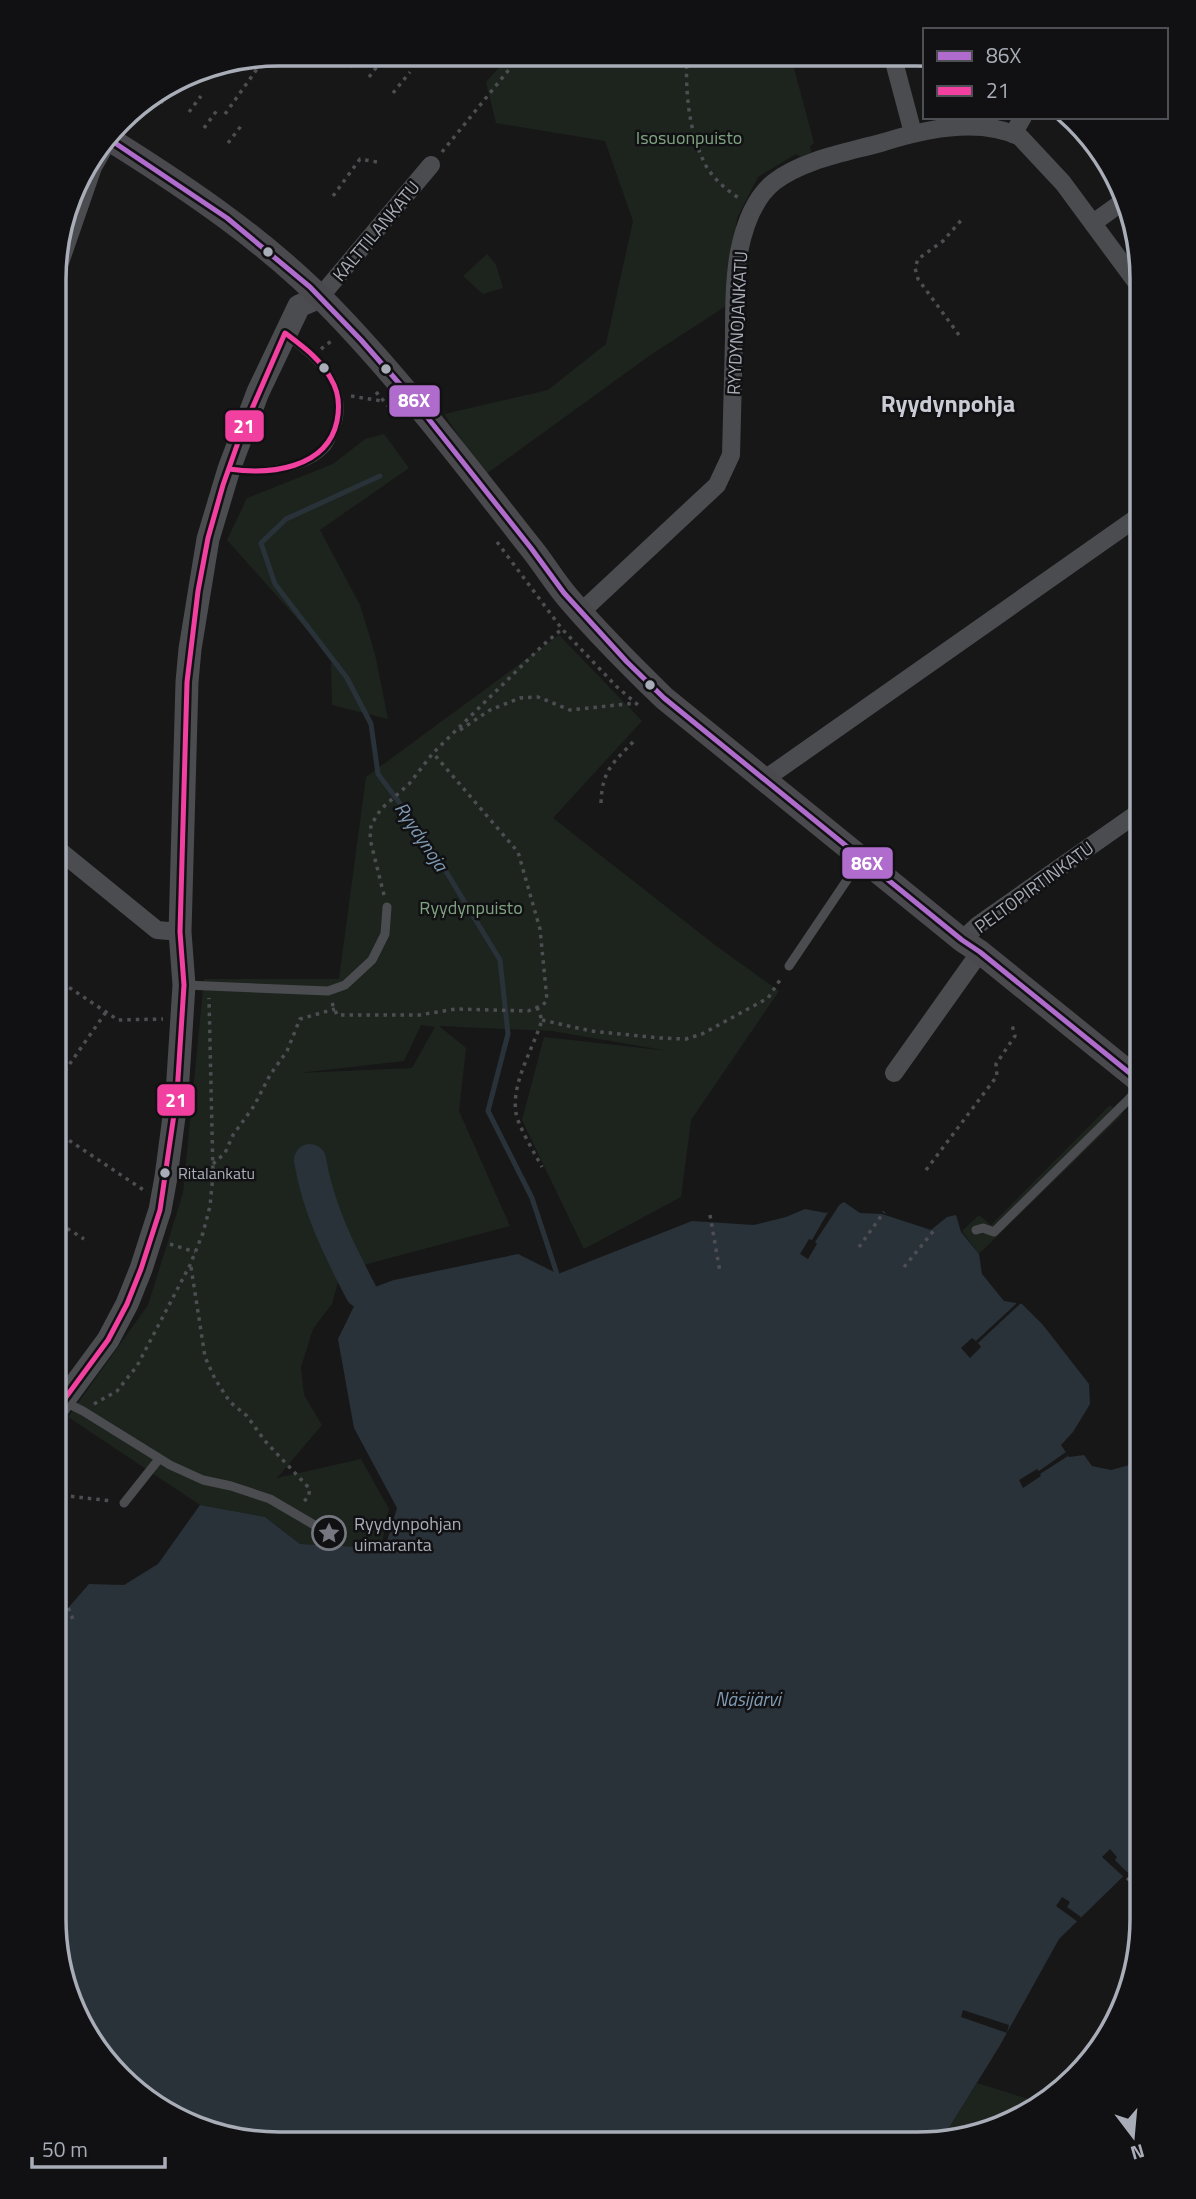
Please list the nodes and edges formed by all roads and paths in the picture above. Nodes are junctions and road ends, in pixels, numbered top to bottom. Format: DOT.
graph roads {
  1 [pos="378,66"];
  2 [pos="512,66"];
  3 [pos="688,66"];
  4 [pos="895,66"];
  5 [pos="258,67"];
  6 [pos="410,72"];
  7 [pos="369,77"];
  8 [pos="393,93"];
  9 [pos="201,96"];
  10 [pos="218,109"];
  11 [pos="189,112"];
  12 [pos="225,114"];
  13 [pos="1022,119"];
  14 [pos="241,126"];
  15 [pos="204,128"];
  16 [pos="913,133"];
  17 [pos="1013,134"];
  18 [pos="116,143"];
  19 [pos="228,143"];
  20 [pos="377,162"];
  21 [pos="431,164"];
  22 [pos="333,196"];
  23 [pos="1116,206"];
  24 [pos="753,208"];
  25 [pos="964,218"];
  26 [pos="1093,223"];
  27 [pos="1130,273"];
  28 [pos="320,298"];
  29 [pos="285,333"];
  30 [pos="958,335"];
  31 [pos="334,339"];
  32 [pos="320,349"];
  33 [pos="351,396"];
  34 [pos="384,401"];
  35 [pos="229,469"];
  36 [pos="1130,523"];
  37 [pos="581,612"];
  38 [pos="562,629"];
  39 [pos="636,703"];
  40 [pos="453,735"];
  41 [pos="635,740"];
  42 [pos="433,753"];
  43 [pos="765,779"];
  44 [pos="601,803"];
  45 [pos="1130,819"];
  46 [pos="66,856"];
  47 [pos="849,877"];
  48 [pos="387,907"];
  49 [pos="180,932"];
  50 [pos="971,946"];
  51 [pos="789,967"];
  52 [pos="66,985"];
  53 [pos="184,985"];
  54 [pos="208,987"];
  55 [pos="328,991"];
  56 [pos="537,1007"];
  57 [pos="335,1009"];
  58 [pos="106,1012"];
  59 [pos="182,1018"];
  60 [pos="542,1020"];
  61 [pos="1012,1025"];
  62 [pos="66,1069"];
  63 [pos="894,1073"];
  64 [pos="1130,1073"];
  65 [pos="1130,1098"];
  66 [pos="66,1138"];
  67 [pos="213,1164"];
  68 [pos="542,1167"];
  69 [pos="926,1170"];
  70 [pos="161,1202"];
  71 [pos="884,1212"];
  72 [pos="710,1215"];
  73 [pos="66,1228"];
  74 [pos="936,1228"];
  75 [pos="976,1230"];
  76 [pos="84,1239"];
  77 [pos="149,1242"];
  78 [pos="859,1247"];
  79 [pos="195,1252"];
  80 [pos="190,1265"];
  81 [pos="904,1267"];
  82 [pos="720,1272"];
  83 [pos="66,1402"];
  84 [pos="66,1404"];
  85 [pos="66,1406"];
  86 [pos="159,1459"];
  87 [pos="66,1496"];
  88 [pos="124,1503"];
  89 [pos="289,1511"];
  90 [pos="316,1526"];
  91 [pos="66,1602"];
  92 [pos="74,1622"];
  1 -- 7 [label="path"];
  2 -- 21 [label="path"];
  3 -- 24 [label="path"];
  4 -- 16 [label="street"];
  5 -- 12 [label="path"];
  6 -- 8 [label="path"];
  9 -- 11 [label="path"];
  10 -- 15 [label="path"];
  13 -- 17 [label="street"];
  14 -- 19 [label="path"];
  16 -- 17 [label="street, RYYDYNOJANKATU"];
  16 -- 24 [label="street, RYYDYNOJANKATU"];
  17 -- 26 [label="street"];
  18 -- 28 [label="main road"];
  20 -- 22 [label="path"];
  21 -- 28 [label="street, KALTTILANKATU"];
  23 -- 26 [label="street"];
  24 -- 37 [label="street, RYYDYNOJANKATU"];
  25 -- 30 [label="path"];
  26 -- 27 [label="street"];
  28 -- 29 [label="street"];
  28 -- 37 [label="main road"];
  29 -- 35 [label="street"];
  29 -- 35 [label="lane"];
  31 -- 32 [label="path"];
  33 -- 34 [label="path"];
  35 -- 49 [label="street"];
  36 -- 43 [label="street"];
  37 -- 43 [label="main road"];
  38 -- 40 [label="path"];
  39 -- 40 [label="path"];
  40 -- 42 [label="path"];
  41 -- 44 [label="path"];
  42 -- 48 [label="path"];
  42 -- 56 [label="path"];
  43 -- 50 [label="main road"];
  45 -- 50 [label="street, PELTOPIRTINKATU"];
  46 -- 49 [label="street"];
  47 -- 51 [label="lane"];
  48 -- 55 [label="lane"];
  49 -- 53 [label="street"];
  50 -- 63 [label="street, PELTOPIRTINKATU"];
  50 -- 64 [label="main road"];
  51 -- 60 [label="path"];
  52 -- 58 [label="path"];
  53 -- 54 [label="lane"];
  53 -- 59 [label="street"];
  54 -- 55 [label="lane"];
  54 -- 67 [label="path"];
  55 -- 57 [label="path"];
  56 -- 57 [label="path"];
  56 -- 60 [label="path"];
  57 -- 67 [label="path"];
  58 -- 59 [label="path"];
  58 -- 62 [label="path"];
  59 -- 70 [label="street"];
  60 -- 68 [label="path"];
  61 -- 69 [label="path"];
  65 -- 75 [label="lane"];
  66 -- 70 [label="path"];
  67 -- 79 [label="path"];
  70 -- 77 [label="street"];
  71 -- 78 [label="path"];
  72 -- 82 [label="path"];
  73 -- 76 [label="path"];
  74 -- 81 [label="path"];
  77 -- 79 [label="path"];
  77 -- 83 [label="street"];
  79 -- 80 [label="path"];
  80 -- 84 [label="path"];
  80 -- 89 [label="path"];
  85 -- 86 [label="lane"];
  86 -- 88 [label="lane"];
  86 -- 89 [label="lane"];
  87 -- 88 [label="path"];
  89 -- 90 [label="lane"];
  91 -- 92 [label="path"];
}
